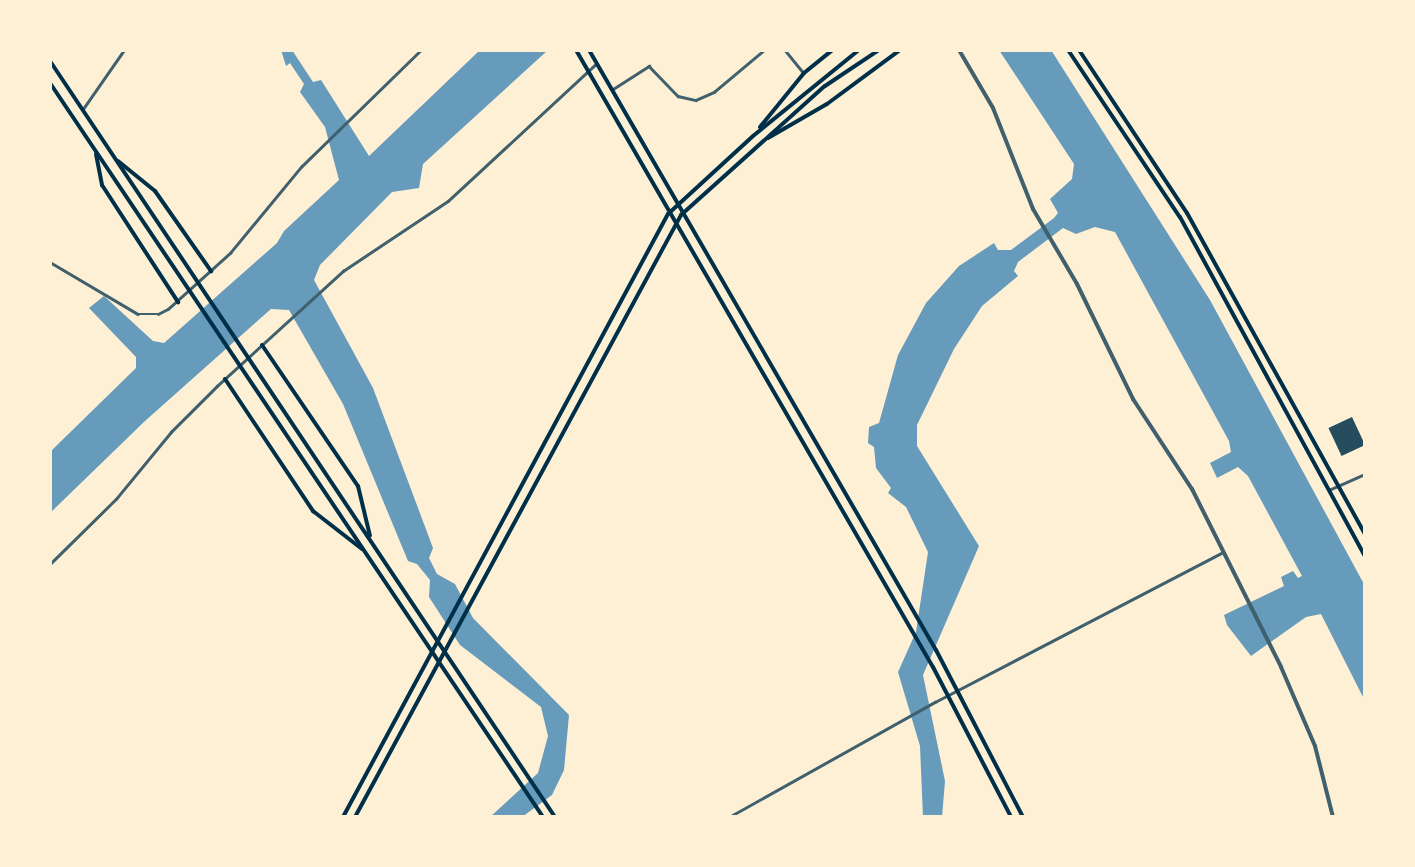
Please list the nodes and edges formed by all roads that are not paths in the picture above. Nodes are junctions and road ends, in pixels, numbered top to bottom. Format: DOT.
graph roads {
  1 [pos="124,50"];
  2 [pos="421,50"];
  3 [pos="576,50"];
  4 [pos="588,50"];
  5 [pos="764,50"];
  6 [pos="785,50"];
  7 [pos="832,50"];
  8 [pos="859,50"];
  9 [pos="879,50"];
  10 [pos="900,50"];
  11 [pos="960,50"];
  12 [pos="1068,50"];
  13 [pos="1079,50"];
  14 [pos="50,60"];
  15 [pos="596,64"];
  16 [pos="588,72"];
  17 [pos="804,73"];
  18 [pos="50,83"];
  19 [pos="611,90"];
  20 [pos="83,110"];
  21 [pos="753,136"];
  22 [pos="760,142"];
  23 [pos="95,150"];
  24 [pos="115,158"];
  25 [pos="676,204"];
  26 [pos="668,214"];
  27 [pos="682,215"];
  28 [pos="675,226"];
  29 [pos="50,262"];
  30 [pos="211,271"];
  31 [pos="178,302"];
  32 [pos="262,346"];
  33 [pos="224,380"];
  34 [pos="1365,474"];
  35 [pos="1339,486"];
  36 [pos="1328,490"];
  37 [pos="1365,534"];
  38 [pos="371,540"];
  39 [pos="364,551"];
  40 [pos="1224,552"];
  41 [pos="1365,557"];
  42 [pos="50,564"];
  43 [pos="438,640"];
  44 [pos="444,649"];
  45 [pos="430,652"];
  46 [pos="438,659"];
  47 [pos="958,692"];
  48 [pos="947,696"];
  49 [pos="343,817"];
  50 [pos="354,817"];
  51 [pos="542,817"];
  52 [pos="555,817"];
  53 [pos="730,817"];
  54 [pos="1010,817"];
  55 [pos="1024,817"];
  56 [pos="1333,817"];
  1 -- 20 [label="street"];
  2 -- 30 [label="street"];
  3 -- 16 [label="main road"];
  4 -- 15 [label="main road"];
  5 -- 19 [label="street"];
  6 -- 17 [label="street"];
  7 -- 17 [label="main road"];
  8 -- 21 [label="main road"];
  9 -- 22 [label="main road"];
  10 -- 22 [label="main road"];
  11 -- 40 [label="street"];
  12 -- 36 [label="main road"];
  13 -- 35 [label="main road"];
  14 -- 20 [label="main road"];
  15 -- 16 [label="street"];
  15 -- 19 [label="main road"];
  16 -- 26 [label="main road"];
  16 -- 32 [label="street"];
  17 -- 21 [label="main road"];
  18 -- 23 [label="main road"];
  19 -- 25 [label="main road"];
  20 -- 24 [label="main road"];
  21 -- 25 [label="main road"];
  22 -- 27 [label="main road"];
  23 -- 31 [label="main road"];
  23 -- 39 [label="main road"];
  24 -- 30 [label="main road"];
  24 -- 38 [label="main road"];
  25 -- 26 [label="main road"];
  25 -- 27 [label="main road"];
  26 -- 28 [label="main road"];
  26 -- 43 [label="main road"];
  27 -- 28 [label="main road"];
  27 -- 47 [label="main road"];
  28 -- 44 [label="main road"];
  28 -- 48 [label="main road"];
  29 -- 31 [label="street"];
  30 -- 31 [label="street"];
  32 -- 33 [label="street"];
  32 -- 38 [label="main road"];
  33 -- 39 [label="main road"];
  33 -- 42 [label="street"];
  34 -- 35 [label="street"];
  35 -- 36 [label="street"];
  35 -- 37 [label="main road"];
  36 -- 41 [label="main road"];
  38 -- 43 [label="main road"];
  39 -- 45 [label="main road"];
  40 -- 47 [label="street"];
  40 -- 56 [label="street"];
  43 -- 44 [label="main road"];
  43 -- 45 [label="main road"];
  44 -- 46 [label="main road"];
  44 -- 52 [label="main road"];
  45 -- 46 [label="main road"];
  45 -- 49 [label="main road"];
  46 -- 50 [label="main road"];
  46 -- 51 [label="main road"];
  47 -- 48 [label="street"];
  47 -- 55 [label="main road"];
  48 -- 53 [label="street"];
  48 -- 54 [label="main road"];
}
